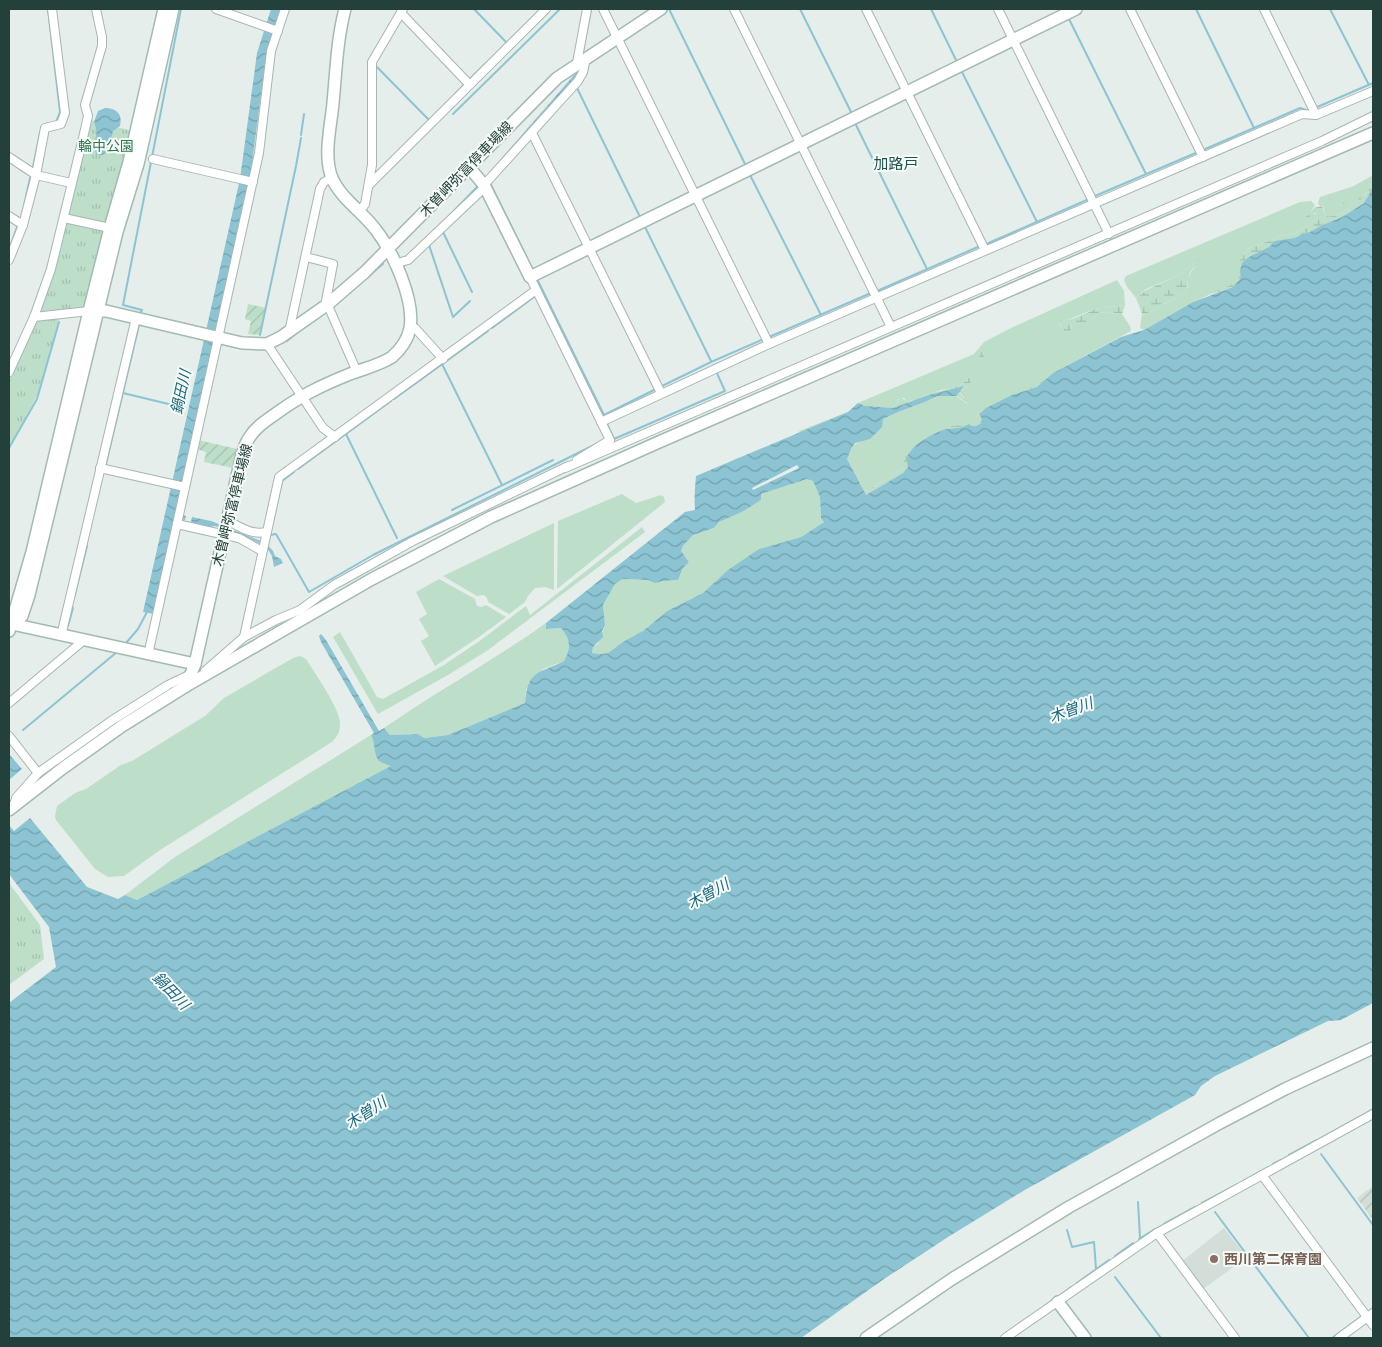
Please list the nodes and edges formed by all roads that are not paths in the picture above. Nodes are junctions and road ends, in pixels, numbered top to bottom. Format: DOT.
graph roads {
  1 [pos="52,9"];
  2 [pos="96,9"];
  3 [pos="164,9"];
  4 [pos="173,9"];
  5 [pos="216,9"];
  6 [pos="286,9"];
  7 [pos="345,9"];
  8 [pos="546,9"];
  9 [pos="587,9"];
  10 [pos="603,9"];
  11 [pos="661,9"];
  12 [pos="734,9"];
  13 [pos="866,9"];
  14 [pos="998,9"];
  15 [pos="1076,9"];
  16 [pos="1130,9"];
  17 [pos="1264,9"];
  18 [pos="402,11"];
  19 [pos="276,30"];
  20 [pos="617,38"];
  21 [pos="1014,40"];
  22 [pos="582,61"];
  23 [pos="469,84"];
  24 [pos="1373,91"];
  25 [pos="907,92"];
  26 [pos="1316,115"];
  27 [pos="1373,116"];
  28 [pos="1373,127"];
  29 [pos="532,132"];
  30 [pos="1368,135"];
  31 [pos="801,144"];
  32 [pos="9,157"];
  33 [pos="1203,157"];
  34 [pos="153,159"];
  35 [pos="468,166"];
  36 [pos="36,175"];
  37 [pos="332,178"];
  38 [pos="251,182"];
  39 [pos="71,183"];
  40 [pos="482,183"];
  41 [pos="369,185"];
  42 [pos="695,196"];
  43 [pos="1095,204"];
  44 [pos="359,212"];
  45 [pos="9,216"];
  46 [pos="64,218"];
  47 [pos="23,225"];
  48 [pos="110,228"];
  49 [pos="1109,234"];
  50 [pos="589,249"];
  51 [pos="388,250"];
  52 [pos="985,250"];
  53 [pos="306,257"];
  54 [pos="9,260"];
  55 [pos="394,264"];
  56 [pos="530,277"];
  57 [pos="536,290"];
  58 [pos="877,297"];
  59 [pos="328,304"];
  60 [pos="93,311"];
  61 [pos="34,317"];
  62 [pos="136,318"];
  63 [pos="410,327"];
  64 [pos="891,327"];
  65 [pos="290,332"];
  66 [pos="218,338"];
  67 [pos="267,344"];
  68 [pos="768,344"];
  69 [pos="443,359"];
  70 [pos="9,372"];
  71 [pos="357,372"];
  72 [pos="661,393"];
  73 [pos="302,395"];
  74 [pos="601,422"];
  75 [pos="335,437"];
  76 [pos="100,468"];
  77 [pos="565,468"];
  78 [pos="184,487"];
  79 [pos="178,522"];
  80 [pos="225,528"];
  81 [pos="264,542"];
  82 [pos="10,628"];
  83 [pos="61,636"];
  84 [pos="244,637"];
  85 [pos="84,640"];
  86 [pos="148,655"];
  87 [pos="195,664"];
  88 [pos="187,680"];
  89 [pos="9,703"];
  90 [pos="9,736"];
  91 [pos="38,773"];
  92 [pos="11,808"];
  93 [pos="1373,1048"];
  94 [pos="1372,1118"];
  95 [pos="1262,1175"];
  96 [pos="1157,1233"];
  97 [pos="1058,1302"];
  98 [pos="1368,1315"];
  99 [pos="1373,1325"];
  100 [pos="866,1338"];
  101 [pos="1005,1338"];
  102 [pos="1085,1338"];
  103 [pos="1235,1338"];
  104 [pos="1339,1338"];
  1 -- 36 [label="street"];
  2 -- 39 [label="street"];
  3 -- 48 [label="street"];
  4 -- 60 [label="street"];
  5 -- 19 [label="street"];
  6 -- 19 [label="street"];
  7 -- 37 [label="street"];
  8 -- 23 [label="street"];
  9 -- 22 [label="street"];
  10 -- 20 [label="street"];
  11 -- 20 [label="street, 木曽岬弥富停車場線"];
  12 -- 31 [label="street"];
  13 -- 25 [label="street"];
  14 -- 21 [label="street"];
  15 -- 21 [label="street"];
  16 -- 33 [label="street"];
  17 -- 26 [label="street"];
  18 -- 23 [label="street"];
  18 -- 41 [label="street"];
  19 -- 38 [label="street"];
  20 -- 22 [label="street, 木曽岬弥富停車場線"];
  20 -- 42 [label="street"];
  21 -- 25 [label="street"];
  21 -- 43 [label="street"];
  22 -- 29 [label="street"];
  22 -- 35 [label="street, 木曽岬弥富停車場線"];
  23 -- 41 [label="street"];
  24 -- 26 [label="street"];
  25 -- 31 [label="street"];
  25 -- 52 [label="street"];
  26 -- 33 [label="street"];
  27 -- 49 [label="street"];
  28 -- 30 [label="street"];
  29 -- 40 [label="street"];
  29 -- 50 [label="street"];
  30 -- 88 [label="street"];
  31 -- 42 [label="street"];
  31 -- 58 [label="street"];
  32 -- 36 [label="street"];
  33 -- 43 [label="street"];
  34 -- 38 [label="street"];
  35 -- 40 [label="street"];
  35 -- 51 [label="street, 木曽岬弥富停車場線"];
  36 -- 39 [label="street"];
  36 -- 47 [label="street"];
  37 -- 44 [label="street"];
  37 -- 53 [label="street"];
  38 -- 66 [label="street"];
  39 -- 46 [label="street"];
  40 -- 55 [label="street"];
  40 -- 56 [label="street"];
  41 -- 44 [label="street"];
  42 -- 50 [label="street"];
  42 -- 68 [label="street"];
  43 -- 49 [label="street"];
  43 -- 52 [label="street"];
  44 -- 51 [label="street"];
  45 -- 47 [label="street"];
  46 -- 48 [label="street"];
  46 -- 61 [label="street"];
  47 -- 54 [label="street"];
  48 -- 60 [label="street"];
  49 -- 64 [label="street"];
  50 -- 56 [label="street"];
  50 -- 72 [label="street"];
  51 -- 55 [label="street"];
  51 -- 59 [label="street, 木曽岬弥富停車場線"];
  52 -- 58 [label="street"];
  53 -- 59 [label="street"];
  53 -- 65 [label="street"];
  55 -- 63 [label="street"];
  56 -- 57 [label="street"];
  57 -- 69 [label="street"];
  57 -- 74 [label="street"];
  58 -- 64 [label="street"];
  58 -- 68 [label="street"];
  59 -- 65 [label="street, 木曽岬弥富停車場線"];
  59 -- 71 [label="street"];
  60 -- 61 [label="street"];
  60 -- 62 [label="street"];
  60 -- 82 [label="street"];
  61 -- 70 [label="street"];
  62 -- 66 [label="street"];
  62 -- 76 [label="street"];
  63 -- 69 [label="street"];
  63 -- 71 [label="street, 木曽岬弥富停車場線"];
  64 -- 77 [label="street"];
  65 -- 67 [label="street, 木曽岬弥富停車場線"];
  66 -- 67 [label="street"];
  66 -- 78 [label="street"];
  67 -- 73 [label="street"];
  68 -- 72 [label="street"];
  69 -- 75 [label="street"];
  71 -- 73 [label="street, 木曽岬弥富停車場線"];
  72 -- 74 [label="street"];
  73 -- 75 [label="street"];
  73 -- 80 [label="street, 木曽岬弥富停車場線"];
  74 -- 77 [label="street"];
  75 -- 81 [label="street"];
  76 -- 78 [label="street"];
  76 -- 83 [label="street"];
  77 -- 84 [label="street"];
  78 -- 79 [label="street"];
  79 -- 80 [label="street"];
  79 -- 86 [label="street"];
  80 -- 81 [label="street"];
  80 -- 81 [label="street"];
  80 -- 87 [label="street, 木曽岬弥富停車場線"];
  81 -- 84 [label="street"];
  82 -- 83 [label="street"];
  83 -- 85 [label="street"];
  84 -- 88 [label="street"];
  85 -- 86 [label="street"];
  85 -- 89 [label="street"];
  86 -- 87 [label="street"];
  87 -- 88 [label="street, 木曽岬弥富停車場線"];
  88 -- 91 [label="street"];
  88 -- 92 [label="street"];
  90 -- 91 [label="street"];
  91 -- 92 [label="street"];
  93 -- 100 [label="street"];
  94 -- 95 [label="street"];
  95 -- 96 [label="street"];
  95 -- 98 [label="street"];
  96 -- 97 [label="street"];
  96 -- 103 [label="street"];
  97 -- 101 [label="street"];
  97 -- 102 [label="street"];
  98 -- 99 [label="street"];
  98 -- 104 [label="street"];
}
